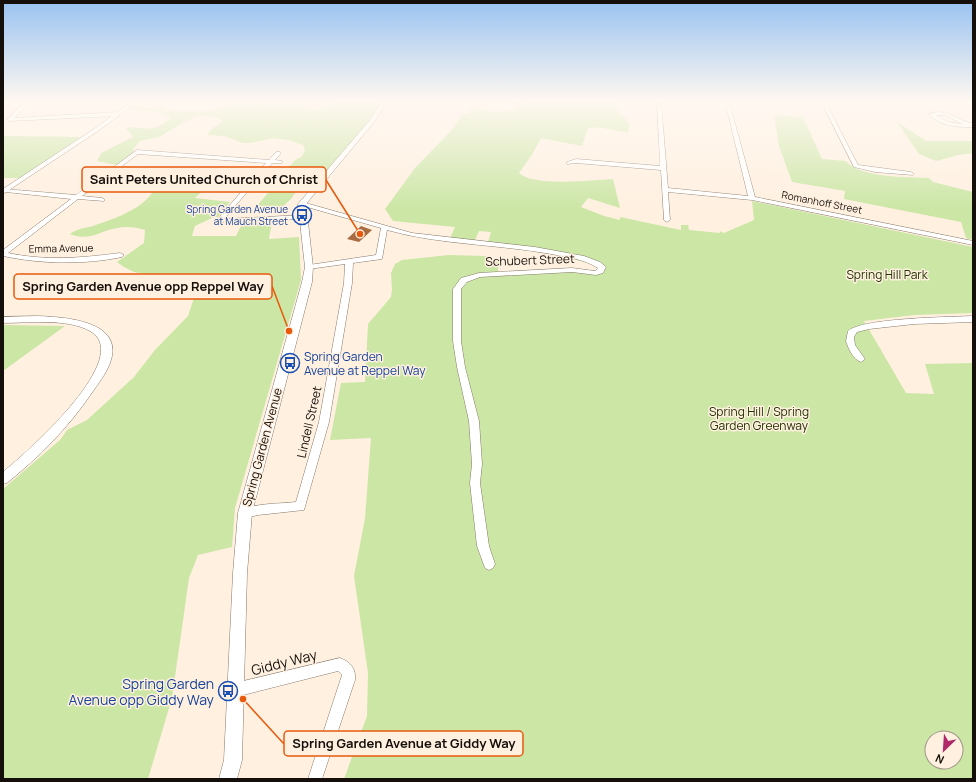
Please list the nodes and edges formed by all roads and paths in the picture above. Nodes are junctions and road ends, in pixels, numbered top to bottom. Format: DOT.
graph roads {
  1 [pos="84,137"];
  2 [pos="358,137"];
  3 [pos="662,137"];
  4 [pos="736,137"];
  5 [pos="842,137"];
  6 [pos="278,152"];
  7 [pos="271,161"];
  8 [pos="280,162"];
  9 [pos="569,163"];
  10 [pos="663,168"];
  11 [pos="911,174"];
  12 [pos="665,190"];
  13 [pos="5,191"];
  14 [pos="79,197"];
  15 [pos="752,198"];
  16 [pos="102,200"];
  17 [pos="302,204"];
  18 [pos="304,217"];
  19 [pos="667,220"];
  20 [pos="384,228"];
  21 [pos="973,243"];
  22 [pos="3,254"];
  23 [pos="120,255"];
  24 [pos="349,262"];
  25 [pos="309,267"];
  26 [pos="973,319"];
  27 [pos="3,320"];
  28 [pos="861,359"];
  29 [pos="3,479"];
  30 [pos="245,513"];
  31 [pos="489,564"];
  32 [pos="235,690"];
  33 [pos="228,779"];
  34 [pos="315,779"];
  1 -- 13 [label="street"];
  2 -- 17 [label="street"];
  3 -- 10 [label="street"];
  4 -- 15 [label="street"];
  5 -- 11 [label="street"];
  6 -- 7 [label="street"];
  7 -- 8 [label="street"];
  7 -- 14 [label="street"];
  7 -- 18 [label="street"];
  9 -- 10 [label="street"];
  10 -- 12 [label="street"];
  12 -- 15 [label="street, Romanhoff Street"];
  12 -- 19 [label="street"];
  13 -- 14 [label="street"];
  14 -- 16 [label="street"];
  14 -- 22 [label="street"];
  15 -- 21 [label="street, Romanhoff Street"];
  17 -- 18 [label="street, Spring Garden Avenue"];
  17 -- 20 [label="street, Schubert Street"];
  18 -- 25 [label="street, Spring Garden Avenue"];
  20 -- 24 [label="street"];
  20 -- 31 [label="street, Schubert Street"];
  22 -- 23 [label="street, Emma Avenue"];
  24 -- 25 [label="street"];
  24 -- 30 [label="street, Lindell Street"];
  25 -- 30 [label="street, Spring Garden Avenue"];
  26 -- 28 [label="street"];
  27 -- 29 [label="street"];
  30 -- 32 [label="street, Spring Garden Avenue"];
  32 -- 33 [label="street, Spring Garden Avenue"];
  32 -- 34 [label="street, Giddy Way"];
}
